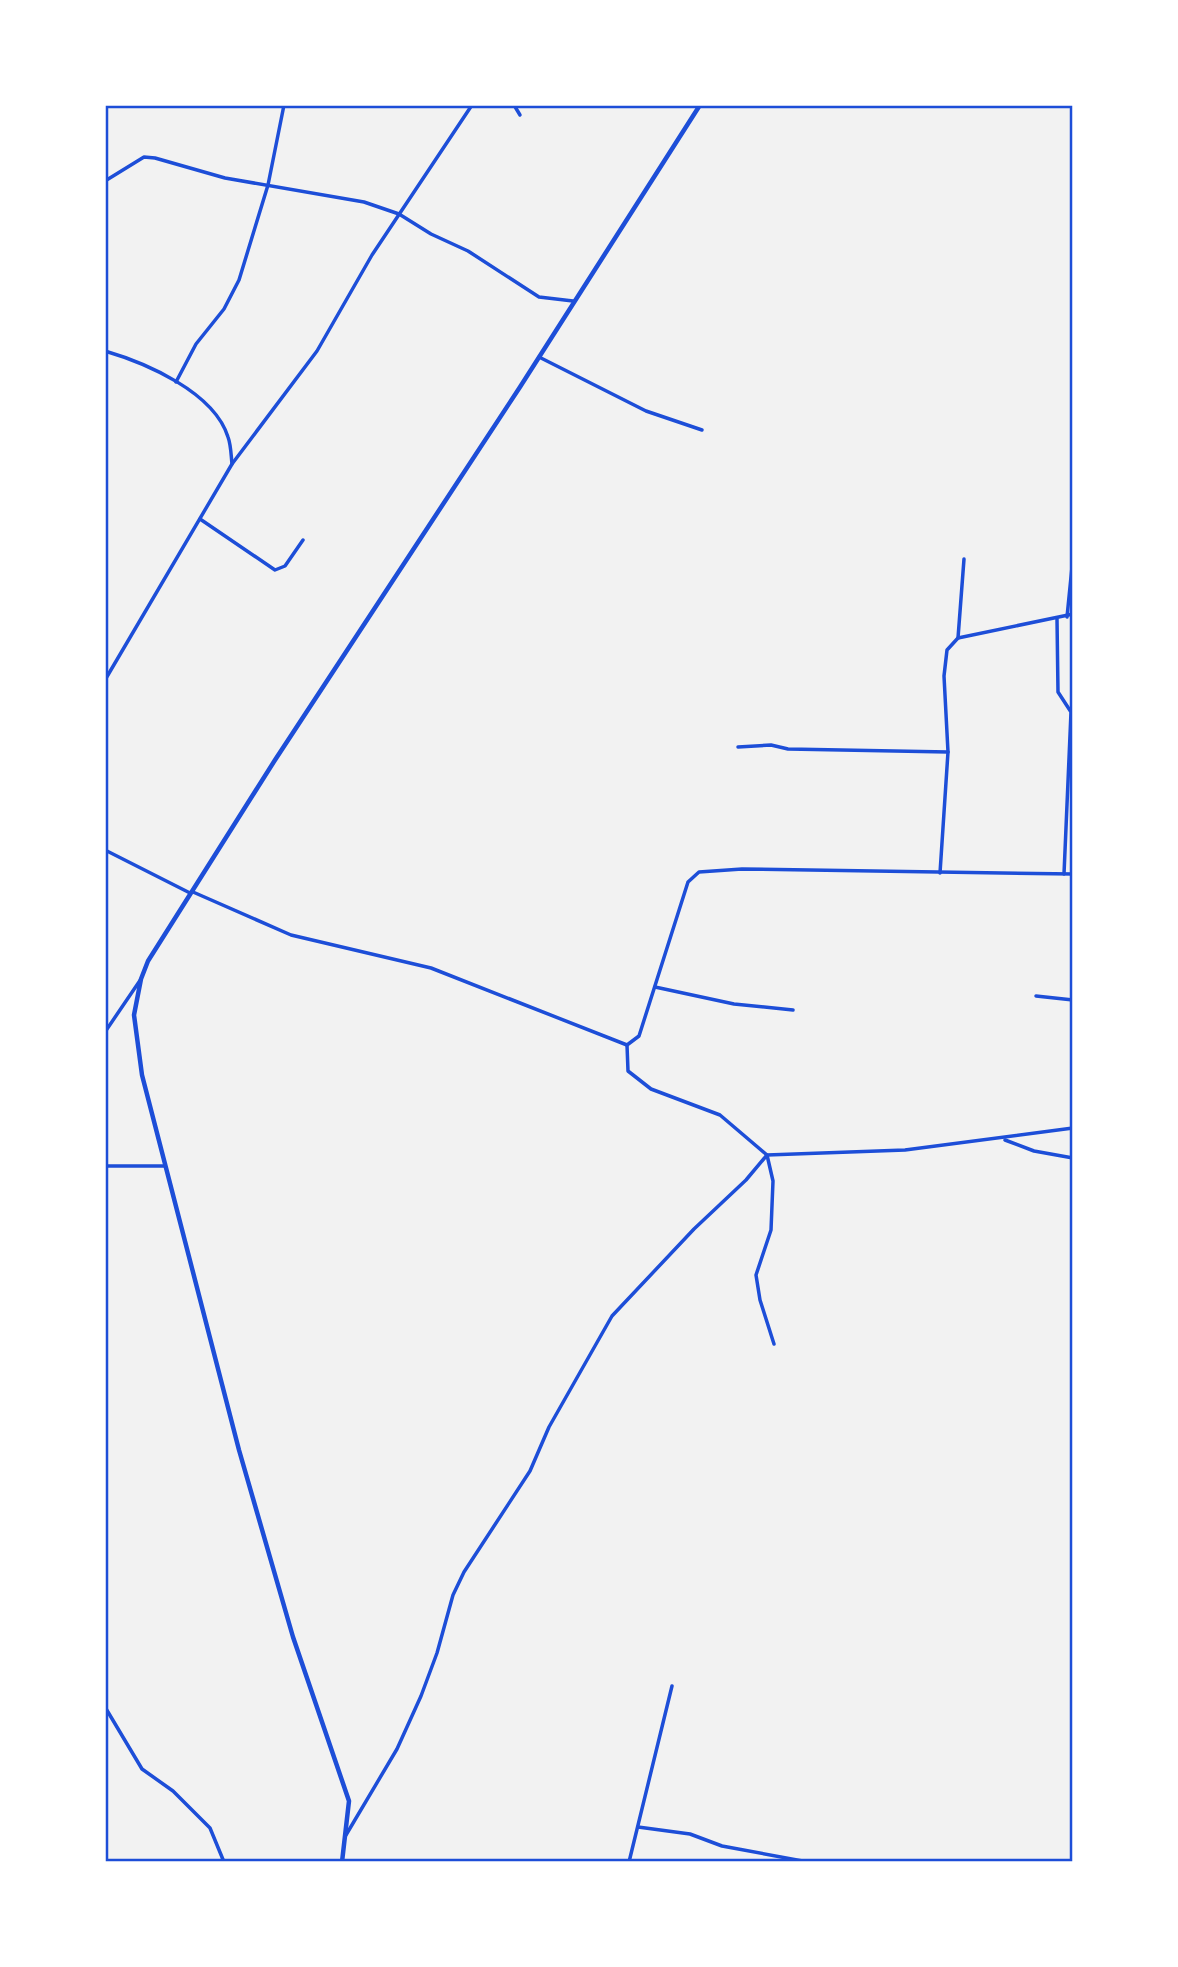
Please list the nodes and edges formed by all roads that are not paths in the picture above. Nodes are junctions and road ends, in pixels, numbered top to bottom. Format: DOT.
graph roads {
  1 [pos="284,105"];
  2 [pos="472,105"];
  3 [pos="514,105"];
  4 [pos="700,105"];
  5 [pos="520,115"];
  6 [pos="105,181"];
  7 [pos="268,185"];
  8 [pos="399,214"];
  9 [pos="573,301"];
  10 [pos="105,352"];
  11 [pos="539,357"];
  12 [pos="176,382"];
  13 [pos="702,429"];
  14 [pos="232,464"];
  15 [pos="200,519"];
  16 [pos="303,540"];
  17 [pos="1073,557"];
  18 [pos="964,559"];
  19 [pos="1073,614"];
  20 [pos="1066,617"];
  21 [pos="1057,619"];
  22 [pos="958,638"];
  23 [pos="105,680"];
  24 [pos="738,747"];
  25 [pos="1072,751"];
  26 [pos="948,752"];
  27 [pos="105,850"];
  28 [pos="940,873"];
  29 [pos="1064,874"];
  30 [pos="1073,874"];
  31 [pos="193,893"];
  32 [pos="141,979"];
  33 [pos="655,987"];
  34 [pos="1036,996"];
  35 [pos="1073,1000"];
  36 [pos="793,1010"];
  37 [pos="105,1032"];
  38 [pos="628,1045"];
  39 [pos="1073,1128"];
  40 [pos="1004,1139"];
  41 [pos="766,1155"];
  42 [pos="1073,1158"];
  43 [pos="105,1166"];
  44 [pos="164,1166"];
  45 [pos="774,1345"];
  46 [pos="672,1686"];
  47 [pos="105,1707"];
  48 [pos="638,1827"];
  49 [pos="346,1835"];
  50 [pos="224,1862"];
  51 [pos="342,1862"];
  52 [pos="629,1862"];
  53 [pos="804,1862"];
  1 -- 7 [label="street"];
  2 -- 8 [label="street"];
  3 -- 5 [label="street"];
  4 -- 9 [label="street"];
  6 -- 7 [label="street"];
  7 -- 8 [label="street"];
  7 -- 12 [label="street"];
  8 -- 9 [label="street"];
  8 -- 14 [label="street"];
  9 -- 11 [label="street"];
  10 -- 12 [label="street"];
  11 -- 13 [label="street"];
  11 -- 31 [label="street"];
  12 -- 14 [label="street"];
  14 -- 15 [label="street"];
  15 -- 16 [label="street"];
  15 -- 23 [label="street"];
  17 -- 20 [label="street"];
  18 -- 22 [label="street"];
  19 -- 20 [label="street"];
  20 -- 21 [label="street"];
  21 -- 22 [label="street"];
  21 -- 25 [label="street"];
  22 -- 26 [label="street"];
  24 -- 26 [label="street"];
  25 -- 29 [label="street"];
  26 -- 28 [label="street"];
  27 -- 31 [label="street"];
  28 -- 29 [label="street"];
  28 -- 33 [label="street"];
  29 -- 30 [label="street"];
  31 -- 32 [label="street"];
  31 -- 38 [label="street"];
  32 -- 37 [label="street"];
  32 -- 44 [label="street"];
  33 -- 36 [label="street"];
  33 -- 38 [label="street"];
  34 -- 35 [label="street"];
  38 -- 41 [label="street"];
  39 -- 40 [label="street"];
  40 -- 41 [label="street"];
  40 -- 42 [label="street"];
  41 -- 45 [label="street"];
  41 -- 49 [label="street"];
  43 -- 44 [label="street"];
  44 -- 49 [label="street"];
  46 -- 48 [label="street"];
  47 -- 50 [label="street"];
  48 -- 52 [label="street"];
  48 -- 53 [label="street"];
  49 -- 51 [label="street"];
}
